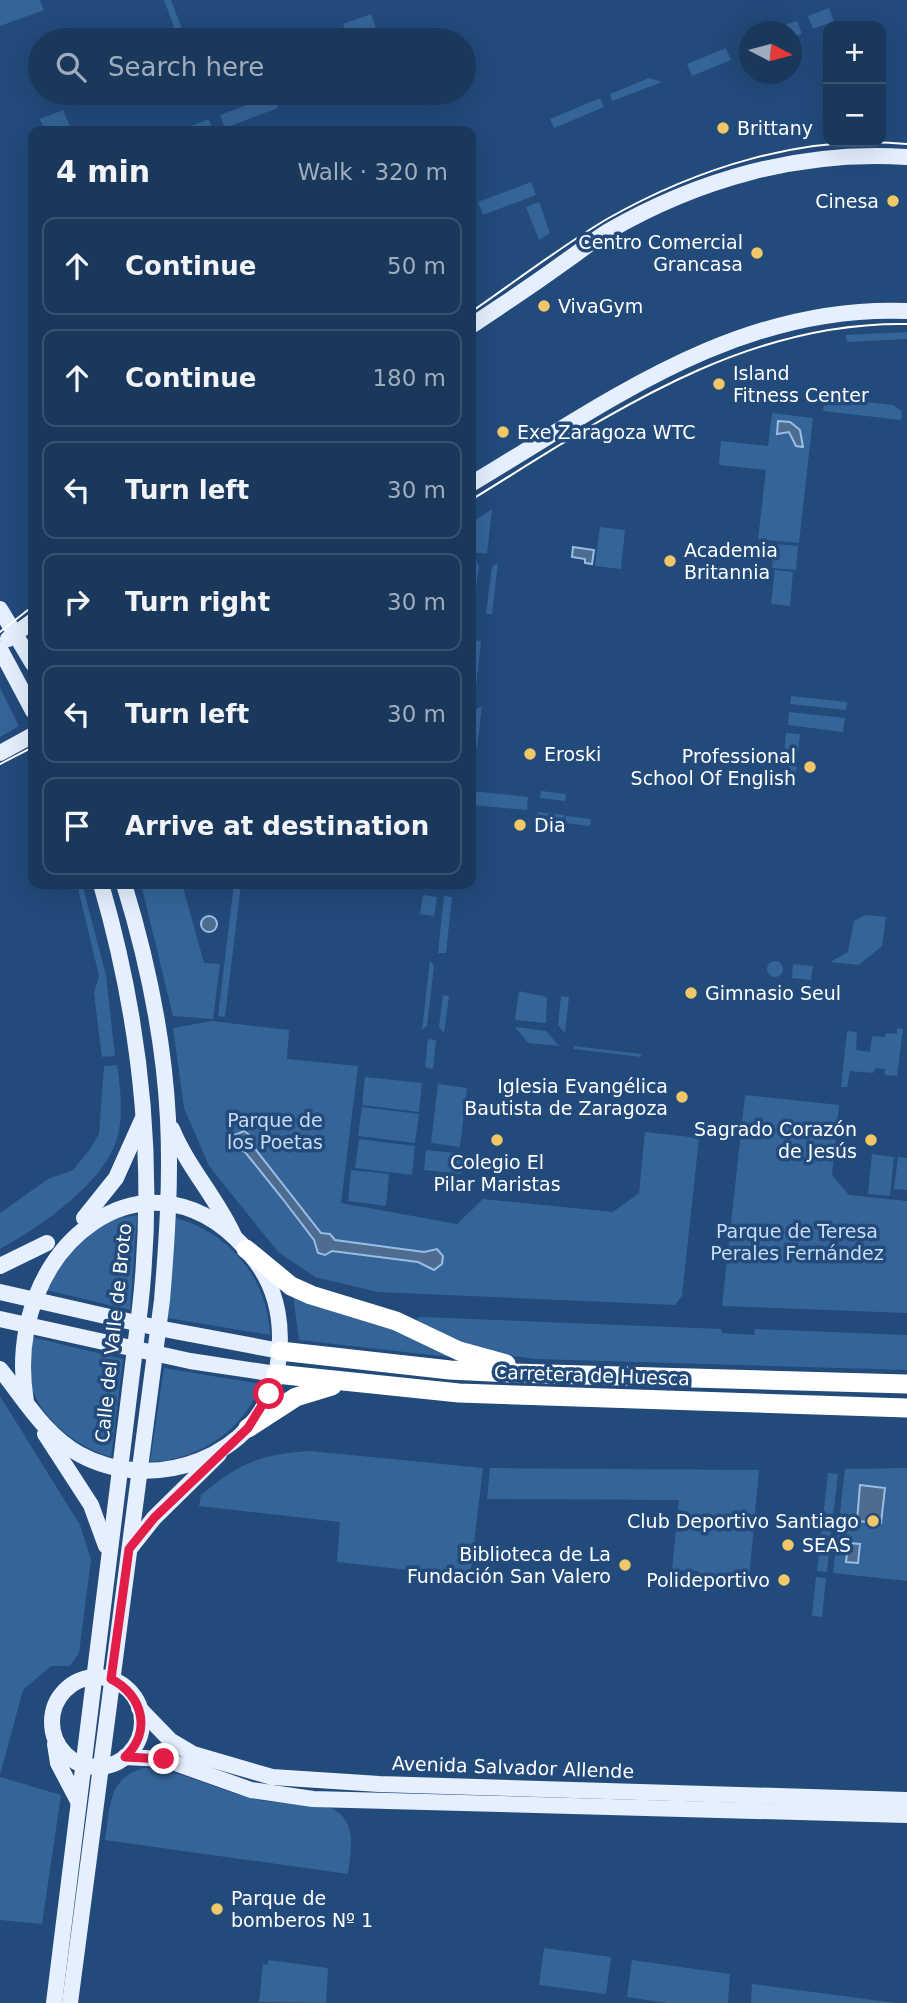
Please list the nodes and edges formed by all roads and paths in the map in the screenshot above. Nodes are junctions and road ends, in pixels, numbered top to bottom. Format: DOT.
graph roads {
  1 [pos="907,157"];
  2 [pos="907,311"];
  3 [pos="476,323"];
  4 [pos="476,481"];
  5 [pos="0,609"];
  6 [pos="28,625"];
  7 [pos="16,634"];
  8 [pos="0,647"];
  9 [pos="28,655"];
  10 [pos="28,701"];
  11 [pos="28,738"];
  12 [pos="0,753"];
  13 [pos="102,889"];
  14 [pos="126,889"];
  15 [pos="144,1115"];
  16 [pos="168,1118"];
  17 [pos="147,1204"];
  18 [pos="169,1206"];
  19 [pos="83,1220"];
  20 [pos="55,1239"];
  21 [pos="241,1243"];
  22 [pos="0,1266"];
  23 [pos="0,1292"];
  24 [pos="18,1296"];
  25 [pos="6,1320"];
  26 [pos="138,1324"];
  27 [pos="158,1328"];
  28 [pos="135,1349"];
  29 [pos="280,1351"];
  30 [pos="155,1353"];
  31 [pos="0,1369"];
  32 [pos="576,1373"];
  33 [pos="276,1374"];
  34 [pos="354,1384"];
  35 [pos="907,1384"];
  36 [pos="26,1402"];
  37 [pos="907,1408"];
  38 [pos="37,1420"];
  39 [pos="248,1428"];
  40 [pos="220,1452"];
  41 [pos="119,1468"];
  42 [pos="138,1471"];
  43 [pos="129,1549"];
  44 [pos="108,1555"];
  45 [pos="94,1677"];
  46 [pos="111,1679"];
  47 [pos="139,1708"];
  48 [pos="55,1738"];
  49 [pos="125,1757"];
  50 [pos="82,1764"];
  51 [pos="101,1767"];
  52 [pos="907,1800"];
  53 [pos="78,1801"];
  54 [pos="907,1815"];
  55 [pos="54,2003"];
  56 [pos="70,2003"];
  1 -- 3 [label="main road"];
  2 -- 4 [label="main road"];
  5 -- 7 [label="main road"];
  6 -- 7 [label="main road"];
  7 -- 8 [label="main road"];
  7 -- 9 [label="main road"];
  8 -- 10 [label="main road"];
  11 -- 12 [label="main road"];
  13 -- 15 [label="main road, Calle del Valle de Broto"];
  14 -- 16 [label="main road"];
  15 -- 17 [label="main road, Calle del Valle de Broto"];
  15 -- 19 [label="main road, Calle del Valle de Broto"];
  16 -- 18 [label="main road"];
  16 -- 21 [label="main road"];
  17 -- 18 [label="main road"];
  17 -- 19 [label="main road"];
  17 -- 26 [label="main road, Calle del Valle de Broto"];
  18 -- 21 [label="main road"];
  18 -- 27 [label="main road"];
  19 -- 20 [label="main road"];
  20 -- 22 [label="main road"];
  20 -- 24 [label="main road"];
  21 -- 29 [label="main road"];
  21 -- 32 [label="highway"];
  23 -- 24 [label="main road"];
  24 -- 25 [label="main road"];
  24 -- 26 [label="main road"];
  25 -- 28 [label="main road"];
  25 -- 36 [label="main road"];
  26 -- 27 [label="main road"];
  26 -- 28 [label="main road, Calle del Valle de Broto"];
  27 -- 29 [label="main road"];
  27 -- 30 [label="main road"];
  28 -- 30 [label="main road"];
  28 -- 41 [label="main road, Calle del Valle de Broto"];
  29 -- 32 [label="highway, Carretera de Huesca"];
  29 -- 33 [label="main road"];
  30 -- 33 [label="main road"];
  30 -- 42 [label="main road"];
  31 -- 36 [label="main road"];
  32 -- 35 [label="highway, Carretera de Huesca"];
  33 -- 34 [label="highway, Carretera de Huesca"];
  33 -- 39 [label="main road"];
  34 -- 37 [label="highway, Carretera de Huesca"];
  34 -- 39 [label="highway"];
  36 -- 38 [label="main road, Calle del Valle de Broto"];
  38 -- 41 [label="main road"];
  38 -- 44 [label="main road, Calle del Valle de Broto"];
  39 -- 40 [label="main road"];
  40 -- 42 [label="main road"];
  40 -- 43 [label="main road"];
  41 -- 42 [label="main road"];
  41 -- 44 [label="main road, Calle del Valle de Broto"];
  42 -- 43 [label="main road"];
  43 -- 46 [label="main road"];
  44 -- 45 [label="main road, Calle del Valle de Broto"];
  45 -- 46 [label="main road"];
  45 -- 48 [label="main road"];
  45 -- 50 [label="main road, Calle del Valle de Broto"];
  46 -- 47 [label="main road"];
  46 -- 51 [label="main road"];
  47 -- 49 [label="main road"];
  47 -- 52 [label="main road, Avenida Salvador Allende"];
  48 -- 50 [label="main road"];
  48 -- 53 [label="main road"];
  49 -- 51 [label="main road"];
  49 -- 54 [label="main road, Avenida Salvador Allende"];
  50 -- 51 [label="main road"];
  50 -- 53 [label="main road, Calle del Valle de Broto"];
  51 -- 56 [label="main road"];
  53 -- 55 [label="main road, Calle del Valle de Broto"];
}
